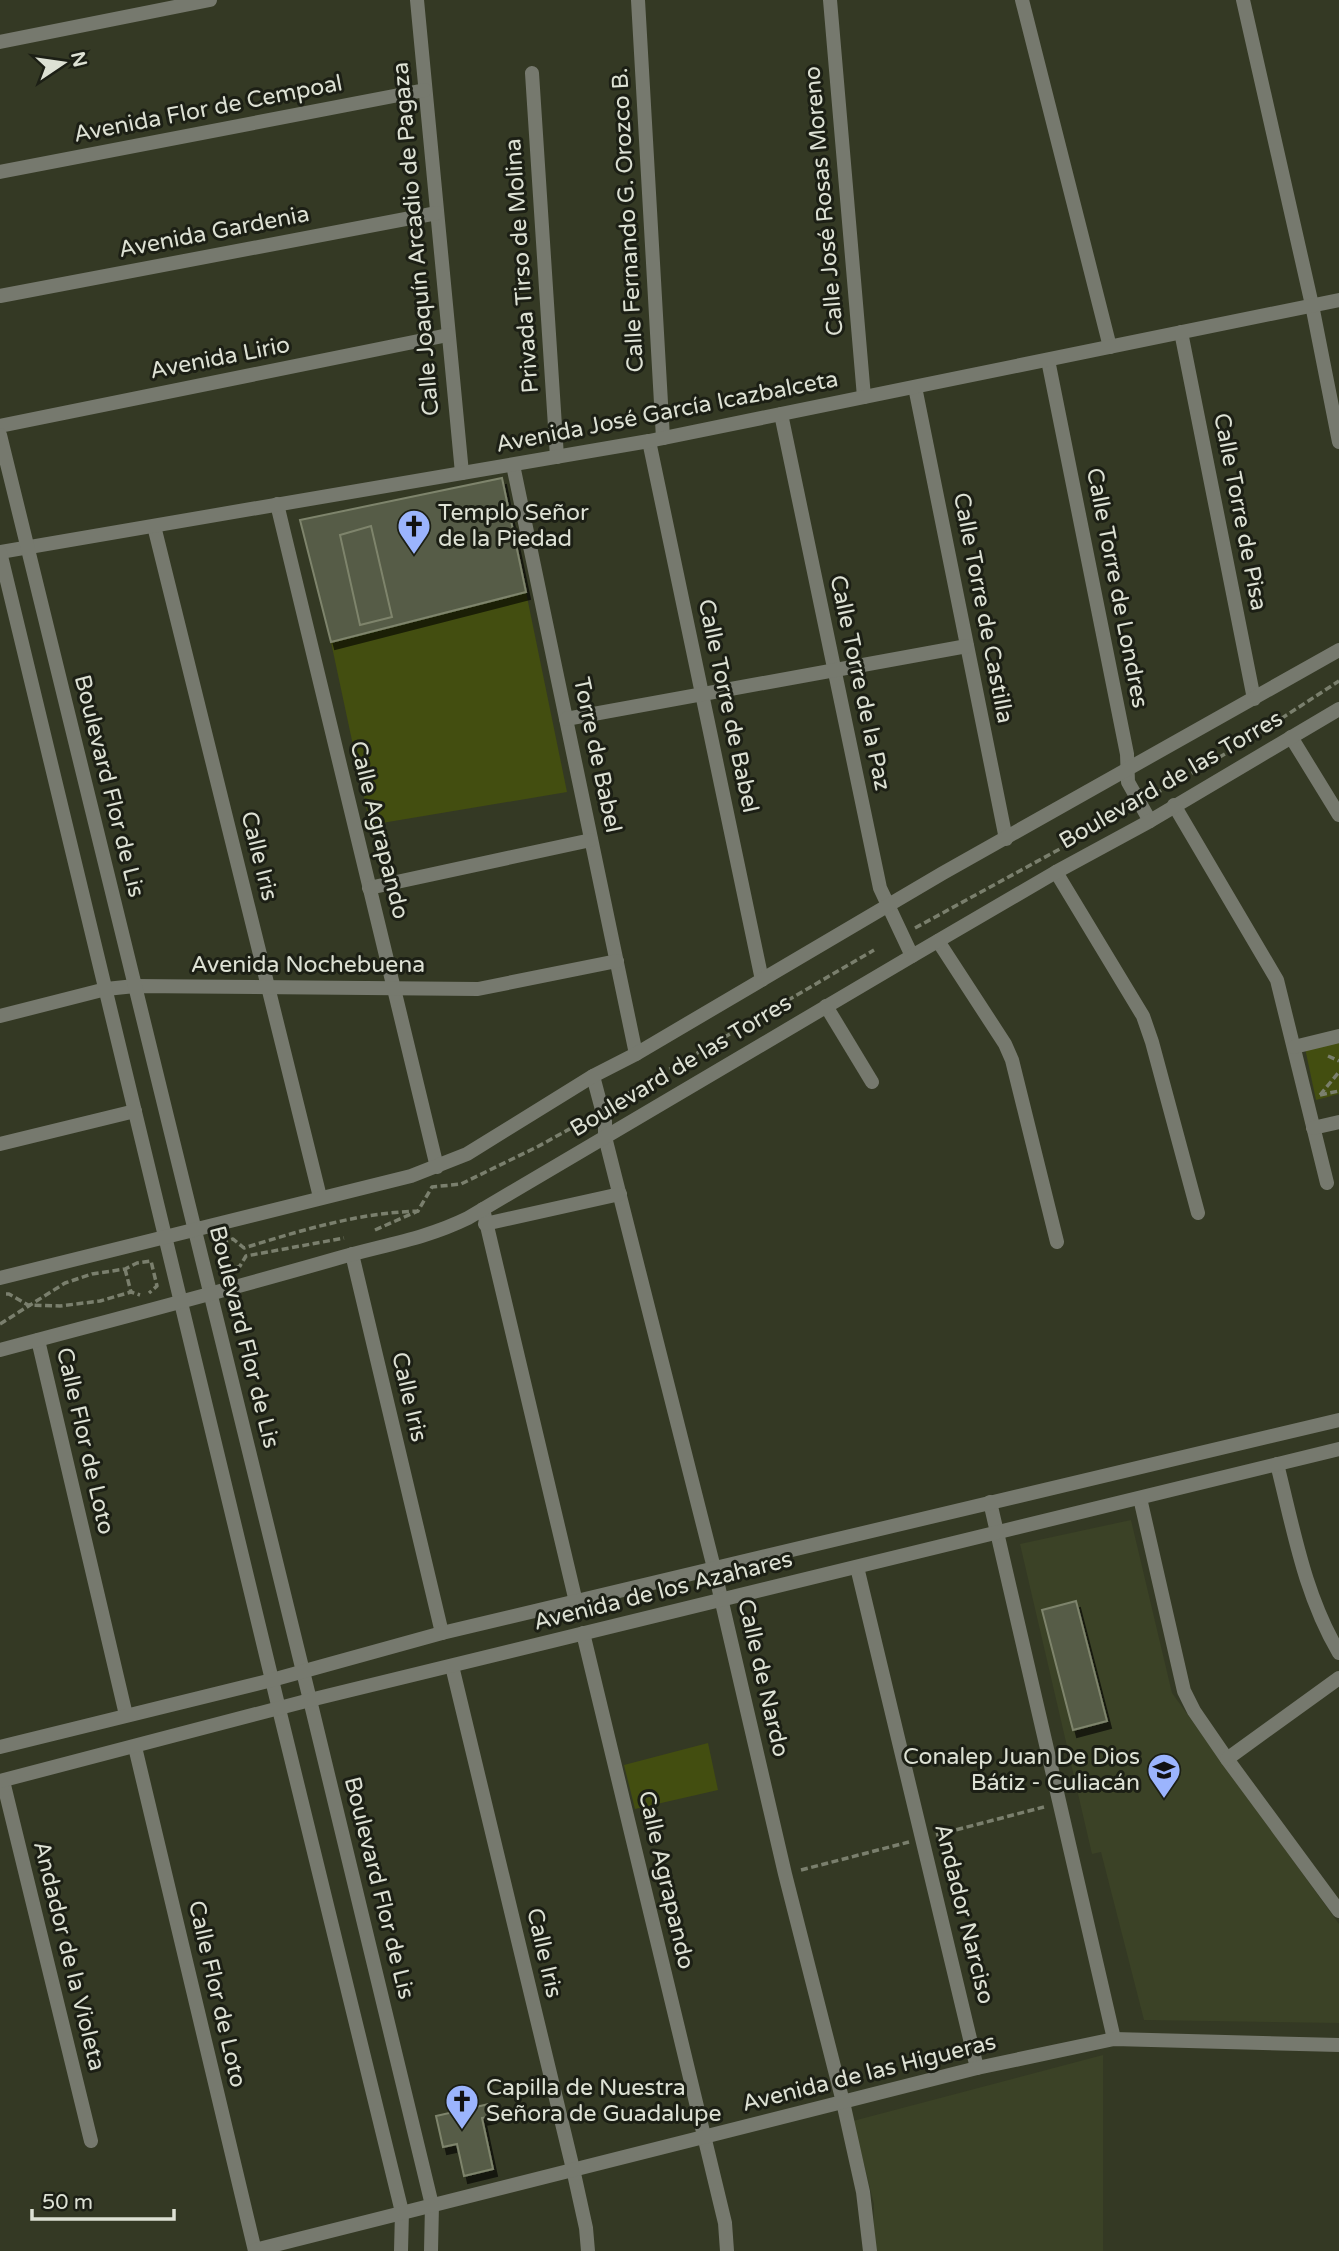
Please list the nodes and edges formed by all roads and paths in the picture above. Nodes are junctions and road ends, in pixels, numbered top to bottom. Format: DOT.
graph roads {
  1 [pos="210,0"];
  2 [pos="417,0"];
  3 [pos="638,0"];
  4 [pos="830,0"];
  5 [pos="1022,0"];
  6 [pos="1243,0"];
  7 [pos="154,6"];
  8 [pos="0,42"];
  9 [pos="532,73"];
  10 [pos="425,90"];
  11 [pos="0,172"];
  12 [pos="437,213"];
  13 [pos="0,296"];
  14 [pos="1339,300"];
  15 [pos="1312,305"];
  16 [pos="1181,332"];
  17 [pos="448,335"];
  18 [pos="1110,347"];
  19 [pos="1048,360"];
  20 [pos="915,387"];
  21 [pos="864,397"];
  22 [pos="781,414"];
  23 [pos="0,426"];
  24 [pos="0,435"];
  25 [pos="656,440"];
  26 [pos="1339,442"];
  27 [pos="557,457"];
  28 [pos="513,466"];
  29 [pos="461,473"];
  30 [pos="277,504"];
  31 [pos="154,526"];
  32 [pos="27,548"];
  33 [pos="0,552"];
  34 [pos="967,646"];
  35 [pos="1339,650"];
  36 [pos="835,670"];
  37 [pos="1339,681"];
  38 [pos="702,694"];
  39 [pos="1254,699"];
  40 [pos="1339,709"];
  41 [pos="566,719"];
  42 [pos="1291,737"];
  43 [pos="1126,771"];
  44 [pos="1155,794"];
  45 [pos="1174,805"];
  46 [pos="1129,809"];
  47 [pos="1339,815"];
  48 [pos="1150,821"];
  49 [pos="1006,839"];
  50 [pos="592,840"];
  51 [pos="1056,872"];
  52 [pos="369,888"];
  53 [pos="888,907"];
  54 [pos="901,936"];
  55 [pos="939,941"];
  56 [pos="874,950"];
  57 [pos="912,956"];
  58 [pos="617,961"];
  59 [pos="762,980"];
  60 [pos="135,986"];
  61 [pos="268,986"];
  62 [pos="394,988"];
  63 [pos="106,989"];
  64 [pos="826,1006"];
  65 [pos="0,1016"];
  66 [pos="1339,1036"];
  67 [pos="1294,1046"];
  68 [pos="636,1054"];
  69 [pos="1339,1072"];
  70 [pos="593,1076"];
  71 [pos="872,1082"];
  72 [pos="1317,1084"];
  73 [pos="1339,1091"];
  74 [pos="1320,1096"];
  75 [pos="602,1109"];
  76 [pos="135,1111"];
  77 [pos="584,1121"];
  78 [pos="1339,1122"];
  79 [pos="1313,1128"];
  80 [pos="605,1137"];
  81 [pos="0,1144"];
  82 [pos="437,1167"];
  83 [pos="1327,1183"];
  84 [pos="620,1194"];
  85 [pos="320,1197"];
  86 [pos="484,1209"];
  87 [pos="418,1210"];
  88 [pos="1198,1213"];
  89 [pos="485,1224"];
  90 [pos="195,1231"];
  91 [pos="366,1234"];
  92 [pos="165,1237"];
  93 [pos="352,1237"];
  94 [pos="1058,1242"];
  95 [pos="352,1254"];
  96 [pos="125,1269"];
  97 [pos="0,1278"];
  98 [pos="131,1292"];
  99 [pos="0,1295"];
  100 [pos="211,1295"];
  101 [pos="181,1303"];
  102 [pos="28,1305"];
  103 [pos="0,1324"];
  104 [pos="38,1340"];
  105 [pos="0,1350"];
  106 [pos="1339,1420"];
  107 [pos="1339,1449"];
  108 [pos="1277,1464"];
  109 [pos="1140,1498"];
  110 [pos="990,1502"];
  111 [pos="998,1532"];
  112 [pos="857,1567"];
  113 [pos="714,1568"];
  114 [pos="721,1600"];
  115 [pos="576,1602"];
  116 [pos="442,1633"];
  117 [pos="583,1633"];
  118 [pos="1339,1653"];
  119 [pos="452,1666"];
  120 [pos="303,1672"];
  121 [pos="1339,1678"];
  122 [pos="272,1681"];
  123 [pos="310,1700"];
  124 [pos="279,1709"];
  125 [pos="126,1715"];
  126 [pos="0,1747"];
  127 [pos="135,1747"];
  128 [pos="1227,1759"];
  129 [pos="2,1781"];
  130 [pos="1339,1911"];
  131 [pos="1114,2039"];
  132 [pos="1339,2045"];
  133 [pos="977,2068"];
  134 [pos="843,2102"];
  135 [pos="704,2138"];
  136 [pos="91,2141"];
  137 [pos="573,2169"];
  138 [pos="432,2205"];
  139 [pos="402,2212"];
  140 [pos="255,2250"];
  141 [pos="401,2251"];
  142 [pos="431,2251"];
  143 [pos="588,2251"];
  144 [pos="727,2251"];
  145 [pos="870,2251"];
  1 -- 7 [label="street"];
  2 -- 10 [label="street, Calle Joaquín Arcadio de Pagaza"];
  3 -- 25 [label="street, Calle Fernando G. Orozco B."];
  4 -- 21 [label="street, Calle José Rosas Moreno"];
  5 -- 18 [label="street"];
  6 -- 15 [label="street"];
  7 -- 8 [label="street"];
  9 -- 27 [label="street, Privada Tirso de Molina"];
  10 -- 11 [label="street, Avenida Flor de Cempoal"];
  10 -- 12 [label="street, Calle Joaquín Arcadio de Pagaza"];
  12 -- 13 [label="street, Avenida Gardenia"];
  12 -- 17 [label="street, Calle Joaquín Arcadio de Pagaza"];
  14 -- 15 [label="street, Avenida José García Icazbalceta"];
  15 -- 16 [label="street, Avenida José García Icazbalceta"];
  15 -- 26 [label="street"];
  16 -- 18 [label="street, Avenida José García Icazbalceta"];
  16 -- 39 [label="street, Calle Torre de Pisa"];
  17 -- 23 [label="street, Avenida Lirio"];
  17 -- 29 [label="street, Calle Joaquín Arcadio de Pagaza"];
  18 -- 19 [label="street, Avenida José García Icazbalceta"];
  19 -- 20 [label="street, Avenida José García Icazbalceta"];
  19 -- 43 [label="street, Calle Torre de Londres"];
  20 -- 21 [label="street, Avenida José García Icazbalceta"];
  20 -- 34 [label="street, Calle Torre de Castilla"];
  21 -- 22 [label="street, Avenida José García Icazbalceta"];
  22 -- 25 [label="street, Avenida José García Icazbalceta"];
  22 -- 36 [label="street, Calle Torre de la Paz"];
  24 -- 32 [label="street, Boulevard Flor de Lis"];
  25 -- 27 [label="street, Avenida José García Icazbalceta"];
  25 -- 38 [label="street, Calle Torre de Babel"];
  27 -- 28 [label="street, Avenida José García Icazbalceta"];
  28 -- 29 [label="street, Avenida José García Icazbalceta"];
  28 -- 41 [label="street, Torre de Babel"];
  29 -- 30 [label="street, Avenida José García Icazbalceta"];
  30 -- 31 [label="street, Avenida José García Icazbalceta"];
  30 -- 52 [label="street, Calle Agrapando"];
  31 -- 32 [label="street, Avenida José García Icazbalceta"];
  31 -- 61 [label="street, Calle Iris"];
  32 -- 33 [label="street, Avenida José García Icazbalceta"];
  32 -- 60 [label="street, Boulevard Flor de Lis"];
  33 -- 63 [label="street"];
  34 -- 36 [label="street"];
  34 -- 49 [label="street, Calle Torre de Castilla"];
  35 -- 39 [label="street, Boulevard de las Torres"];
  36 -- 38 [label="street"];
  36 -- 53 [label="street, Calle Torre de la Paz"];
  37 -- 44 [label="path"];
  38 -- 41 [label="street"];
  38 -- 59 [label="street, Calle Torre de Babel"];
  39 -- 43 [label="street, Boulevard de las Torres"];
  40 -- 42 [label="street, Boulevard de las Torres"];
  41 -- 50 [label="street, Torre de Babel"];
  42 -- 45 [label="street, Boulevard de las Torres"];
  42 -- 47 [label="street"];
  43 -- 48 [label="street, Calle Torre de Londres"];
  43 -- 49 [label="street, Boulevard de las Torres"];
  45 -- 48 [label="street, Boulevard de las Torres"];
  45 -- 67 [label="street"];
  46 -- 54 [label="path"];
  48 -- 51 [label="street, Boulevard de las Torres"];
  49 -- 53 [label="street, Boulevard de las Torres"];
  50 -- 52 [label="street"];
  50 -- 58 [label="street, Torre de Babel"];
  51 -- 55 [label="street, Boulevard de las Torres"];
  51 -- 88 [label="street"];
  52 -- 62 [label="street, Calle Agrapando"];
  53 -- 54 [label="street, Calle Torre de la Paz"];
  53 -- 59 [label="street, Boulevard de las Torres"];
  54 -- 57 [label="street, Calle Torre de la Paz"];
  55 -- 57 [label="street, Boulevard de las Torres"];
  55 -- 94 [label="street"];
  56 -- 75 [label="path"];
  57 -- 64 [label="street, Boulevard de las Torres"];
  58 -- 62 [label="street, Avenida Nochebuena"];
  58 -- 68 [label="street, Torre de Babel"];
  59 -- 68 [label="street, Boulevard de las Torres"];
  60 -- 61 [label="street, Avenida Nochebuena"];
  60 -- 63 [label="street, Avenida Nochebuena"];
  60 -- 90 [label="street, Boulevard Flor de Lis"];
  61 -- 62 [label="street, Avenida Nochebuena"];
  61 -- 85 [label="street, Calle Iris"];
  62 -- 82 [label="street, Calle Agrapando"];
  63 -- 65 [label="street, Avenida Nochebuena"];
  63 -- 76 [label="street"];
  64 -- 71 [label="street"];
  64 -- 80 [label="street, Boulevard de las Torres"];
  66 -- 67 [label="street"];
  67 -- 79 [label="street"];
  68 -- 70 [label="street, Boulevard de las Torres"];
  69 -- 74 [label="path"];
  70 -- 75 [label="street, Calle de Nardo"];
  70 -- 82 [label="street, Boulevard de las Torres"];
  72 -- 74 [label="path"];
  73 -- 74 [label="path"];
  75 -- 80 [label="street, Calle de Nardo"];
  76 -- 81 [label="street"];
  76 -- 92 [label="street"];
  77 -- 87 [label="path"];
  78 -- 79 [label="street"];
  79 -- 83 [label="street"];
  80 -- 84 [label="street, Calle de Nardo"];
  80 -- 86 [label="street, Boulevard de las Torres"];
  82 -- 85 [label="street, Boulevard de las Torres"];
  84 -- 89 [label="street"];
  84 -- 113 [label="street, Calle de Nardo"];
  85 -- 90 [label="street, Boulevard de las Torres"];
  86 -- 89 [label="street"];
  86 -- 95 [label="street, Boulevard de las Torres"];
  87 -- 91 [label="path"];
  87 -- 93 [label="path"];
  89 -- 115 [label="street"];
  90 -- 92 [label="street, Boulevard de las Torres"];
  90 -- 100 [label="street, Boulevard Flor de Lis"];
  92 -- 97 [label="street, Boulevard de las Torres"];
  92 -- 101 [label="street"];
  95 -- 100 [label="street, Boulevard de las Torres"];
  95 -- 116 [label="street, Calle Iris"];
  96 -- 98 [label="path"];
  96 -- 98 [label="path"];
  96 -- 102 [label="path"];
  98 -- 102 [label="path"];
  99 -- 102 [label="path"];
  100 -- 101 [label="street, Boulevard de las Torres"];
  100 -- 120 [label="street, Boulevard Flor de Lis"];
  101 -- 104 [label="street, Boulevard de las Torres"];
  101 -- 122 [label="street"];
  102 -- 103 [label="path"];
  104 -- 105 [label="street, Boulevard de las Torres"];
  104 -- 125 [label="street, Calle Flor de Loto"];
  106 -- 110 [label="street, Avenida de los Azahares"];
  107 -- 108 [label="street, Avenida de los Azahares"];
  108 -- 109 [label="street, Avenida de los Azahares"];
  108 -- 118 [label="street"];
  109 -- 111 [label="street, Avenida de los Azahares"];
  109 -- 128 [label="street"];
  110 -- 111 [label="street"];
  110 -- 113 [label="street, Avenida de los Azahares"];
  111 -- 112 [label="street, Avenida de los Azahares"];
  111 -- 131 [label="street"];
  112 -- 114 [label="street, Avenida de los Azahares"];
  112 -- 133 [label="street, Andador Narciso"];
  113 -- 114 [label="street, Calle de Nardo"];
  113 -- 115 [label="street, Avenida de los Azahares"];
  114 -- 117 [label="street, Avenida de los Azahares"];
  114 -- 134 [label="street, Calle de Nardo"];
  115 -- 116 [label="street, Avenida de los Azahares"];
  116 -- 120 [label="street, Avenida de los Azahares"];
  117 -- 119 [label="street, Avenida de los Azahares"];
  117 -- 135 [label="street, Calle Agrapando"];
  119 -- 123 [label="street, Avenida de los Azahares"];
  119 -- 137 [label="street, Calle Iris"];
  120 -- 122 [label="street, Avenida de los Azahares"];
  120 -- 123 [label="street, Boulevard Flor de Lis"];
  121 -- 128 [label="street"];
  122 -- 124 [label="street"];
  122 -- 125 [label="street, Avenida de los Azahares"];
  123 -- 124 [label="street, Avenida de los Azahares"];
  123 -- 138 [label="street, Boulevard Flor de Lis"];
  124 -- 127 [label="street, Avenida de los Azahares"];
  124 -- 139 [label="street"];
  125 -- 126 [label="street, Avenida de los Azahares"];
  127 -- 129 [label="street, Avenida de los Azahares"];
  127 -- 140 [label="street, Calle Flor de Loto"];
  128 -- 130 [label="street"];
  129 -- 136 [label="street, Andador de la Violeta"];
  131 -- 132 [label="street, Avenida de las Higueras"];
  131 -- 133 [label="street, Avenida de las Higueras"];
  133 -- 134 [label="street, Avenida de las Higueras"];
  134 -- 135 [label="street, Avenida de las Higueras"];
  134 -- 145 [label="street, Calle de Nardo"];
  135 -- 137 [label="street, Avenida de las Higueras"];
  135 -- 144 [label="street, Calle Agrapando"];
  137 -- 138 [label="street, Avenida de las Higueras"];
  137 -- 143 [label="street, Calle Iris"];
  138 -- 139 [label="street, Avenida de las Higueras"];
  138 -- 142 [label="street, Boulevard Flor de Lis"];
  139 -- 140 [label="street, Avenida de las Higueras"];
  139 -- 141 [label="street"];
}
